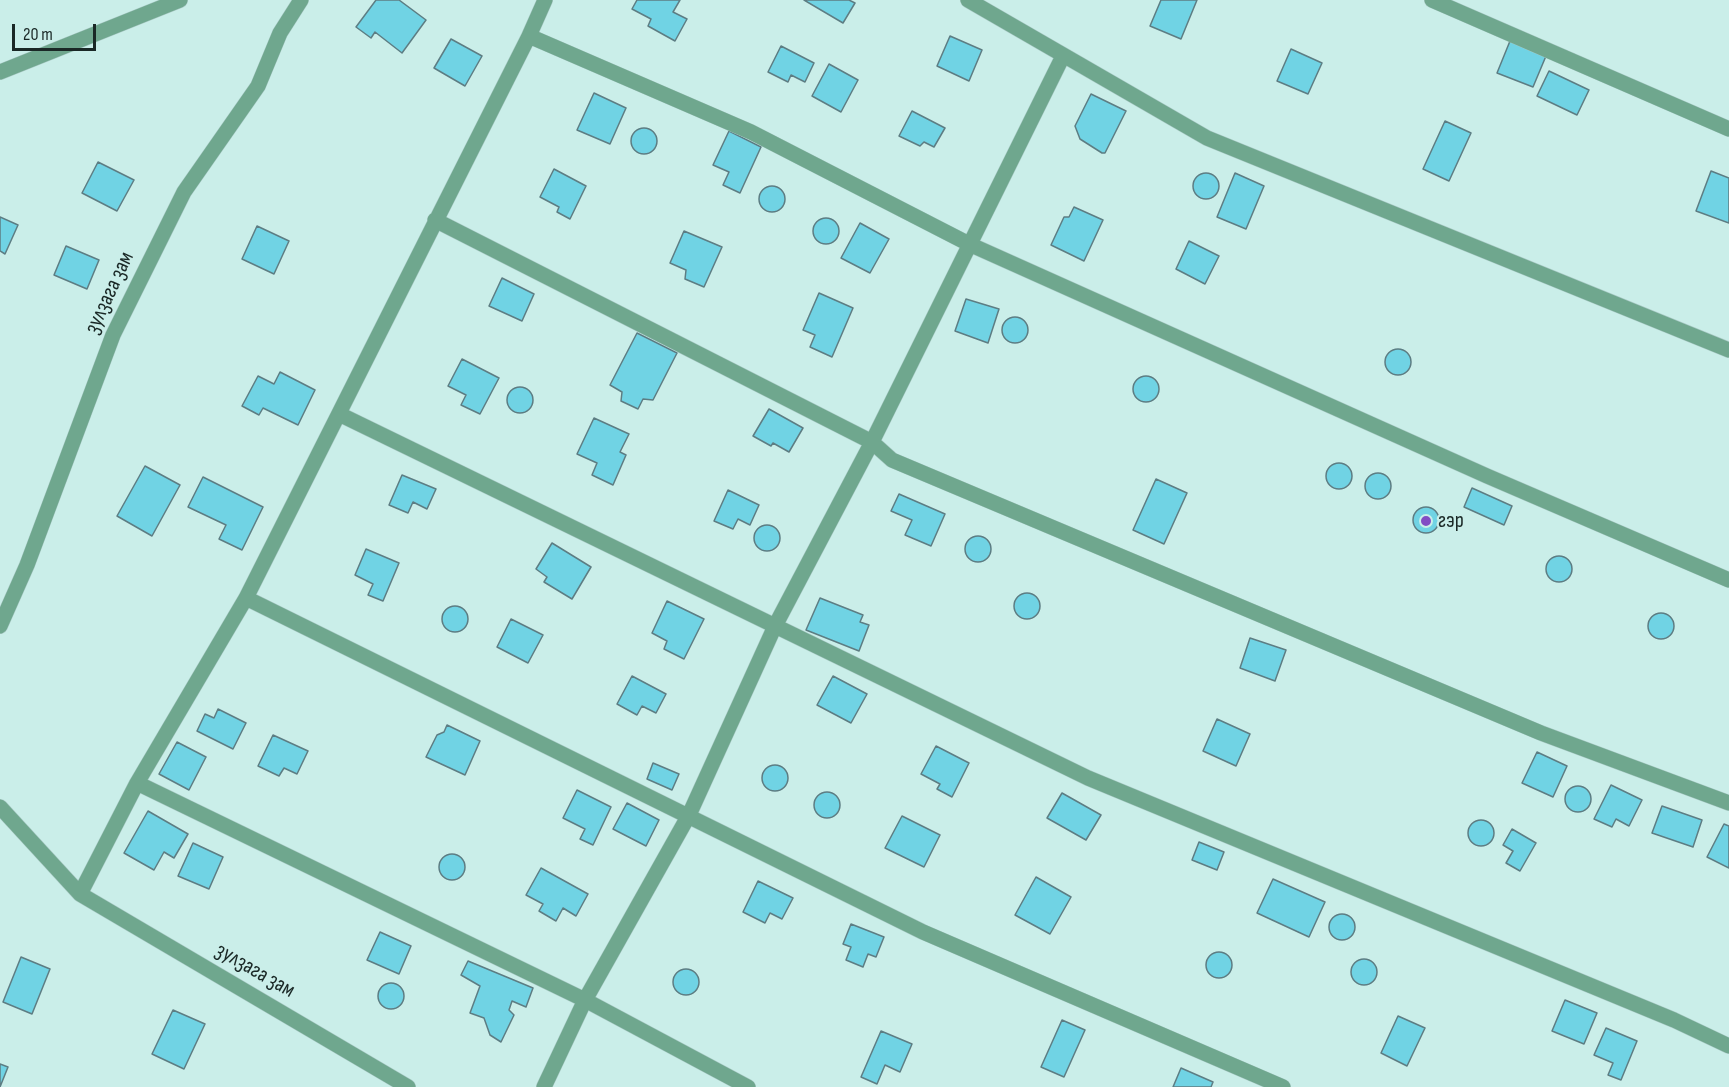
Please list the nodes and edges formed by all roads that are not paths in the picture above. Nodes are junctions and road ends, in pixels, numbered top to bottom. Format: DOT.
graph roads {
  1 [pos="180,0"];
  2 [pos="301,0"];
  3 [pos="545,0"];
  4 [pos="968,0"];
  5 [pos="1432,0"];
  6 [pos="529,36"];
  7 [pos="1063,56"];
  8 [pos="0,72"];
  9 [pos="1729,129"];
  10 [pos="435,220"];
  11 [pos="969,244"];
  12 [pos="1729,350"];
  13 [pos="339,414"];
  14 [pos="872,441"];
  15 [pos="1729,580"];
  16 [pos="246,598"];
  17 [pos="0,626"];
  18 [pos="775,626"];
  19 [pos="137,783"];
  20 [pos="1729,803"];
  21 [pos="0,807"];
  22 [pos="689,815"];
  23 [pos="80,894"];
  24 [pos="585,1000"];
  25 [pos="1729,1046"];
  26 [pos="408,1087"];
  27 [pos="544,1087"];
  28 [pos="747,1087"];
  29 [pos="1283,1087"];
  1 -- 8 [label="street"];
  2 -- 17 [label="street, зулзага зам"];
  3 -- 6 [label="street"];
  4 -- 7 [label="street"];
  5 -- 9 [label="street"];
  6 -- 10 [label="street"];
  6 -- 11 [label="street"];
  7 -- 11 [label="street"];
  7 -- 12 [label="street"];
  10 -- 13 [label="street"];
  10 -- 14 [label="street"];
  11 -- 14 [label="street"];
  11 -- 15 [label="street"];
  13 -- 16 [label="street"];
  13 -- 18 [label="street"];
  14 -- 18 [label="street"];
  14 -- 20 [label="street"];
  16 -- 19 [label="street"];
  16 -- 22 [label="street"];
  18 -- 22 [label="street"];
  18 -- 25 [label="street"];
  19 -- 23 [label="street"];
  19 -- 24 [label="street"];
  21 -- 23 [label="street, зулзага зам"];
  22 -- 24 [label="street"];
  22 -- 29 [label="street"];
  23 -- 26 [label="street, зулзага зам"];
  24 -- 27 [label="street"];
  24 -- 28 [label="street"];
}
